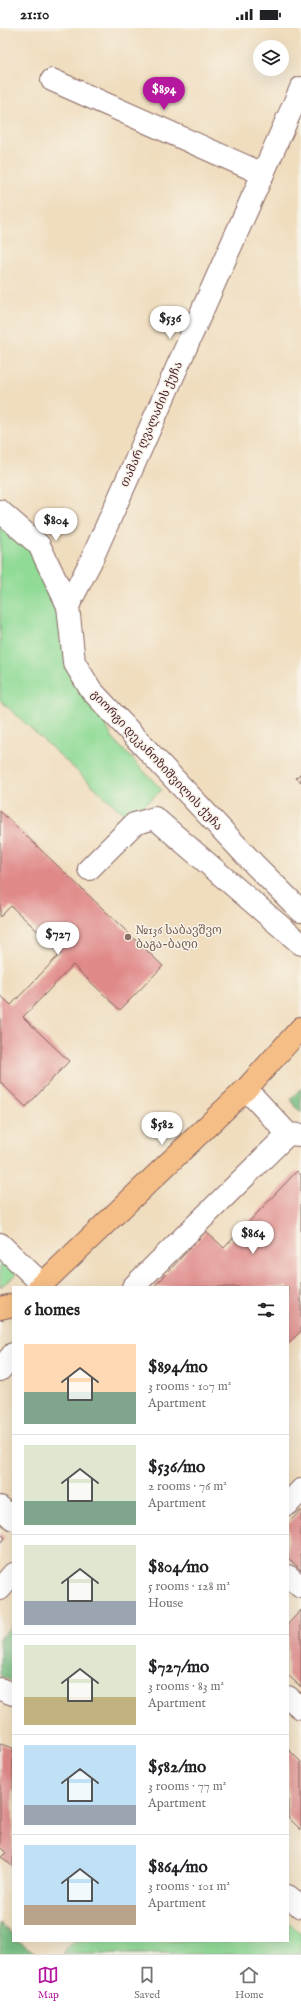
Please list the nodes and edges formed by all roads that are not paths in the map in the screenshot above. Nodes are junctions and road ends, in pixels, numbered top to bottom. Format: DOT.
graph roads {
  1 [pos="52,80"];
  2 [pos="301,88"];
  3 [pos="263,174"];
  4 [pos="0,512"];
  5 [pos="68,606"];
  6 [pos="89,869"];
  7 [pos="301,911"];
  8 [pos="301,944"];
  9 [pos="301,1028"];
  10 [pos="246,1090"];
  11 [pos="295,1134"];
  12 [pos="0,1244"];
  13 [pos="41,1286"];
  14 [pos="134,1286"];
  15 [pos="12,1305"];
  16 [pos="0,1308"];
  17 [pos="12,1355"];
  18 [pos="0,1370"];
  19 [pos="301,1490"];
  20 [pos="289,1503"];
  21 [pos="0,1507"];
  22 [pos="12,1518"];
  23 [pos="12,1575"];
  24 [pos="289,1577"];
  25 [pos="301,1587"];
  26 [pos="0,1589"];
  27 [pos="0,1689"];
  28 [pos="12,1694"];
  29 [pos="289,1698"];
  30 [pos="301,1708"];
  31 [pos="289,1897"];
  32 [pos="301,1907"];
  1 -- 3 [label="street"];
  2 -- 3 [label="street, თამარ ღვალაძის ქუჩა"];
  3 -- 5 [label="street, თამარ ღვალაძის ქუჩა"];
  4 -- 5 [label="street, გიორგი დეკანოზიშვილის ქუჩა"];
  5 -- 7 [label="street, გიორგი დეკანოზიშვილის ქუჩა"];
  6 -- 8 [label="street"];
  9 -- 10 [label="main road"];
  10 -- 11 [label="street"];
  10 -- 13 [label="main road"];
  11 -- 14 [label="street"];
  12 -- 13 [label="street"];
  15 -- 16 [label="main road"];
  17 -- 18 [label="street"];
  19 -- 20 [label="street"];
  21 -- 22 [label="street"];
  23 -- 26 [label="street"];
  24 -- 25 [label="street"];
  27 -- 28 [label="street"];
  29 -- 30 [label="street"];
  31 -- 32 [label="street"];
}
